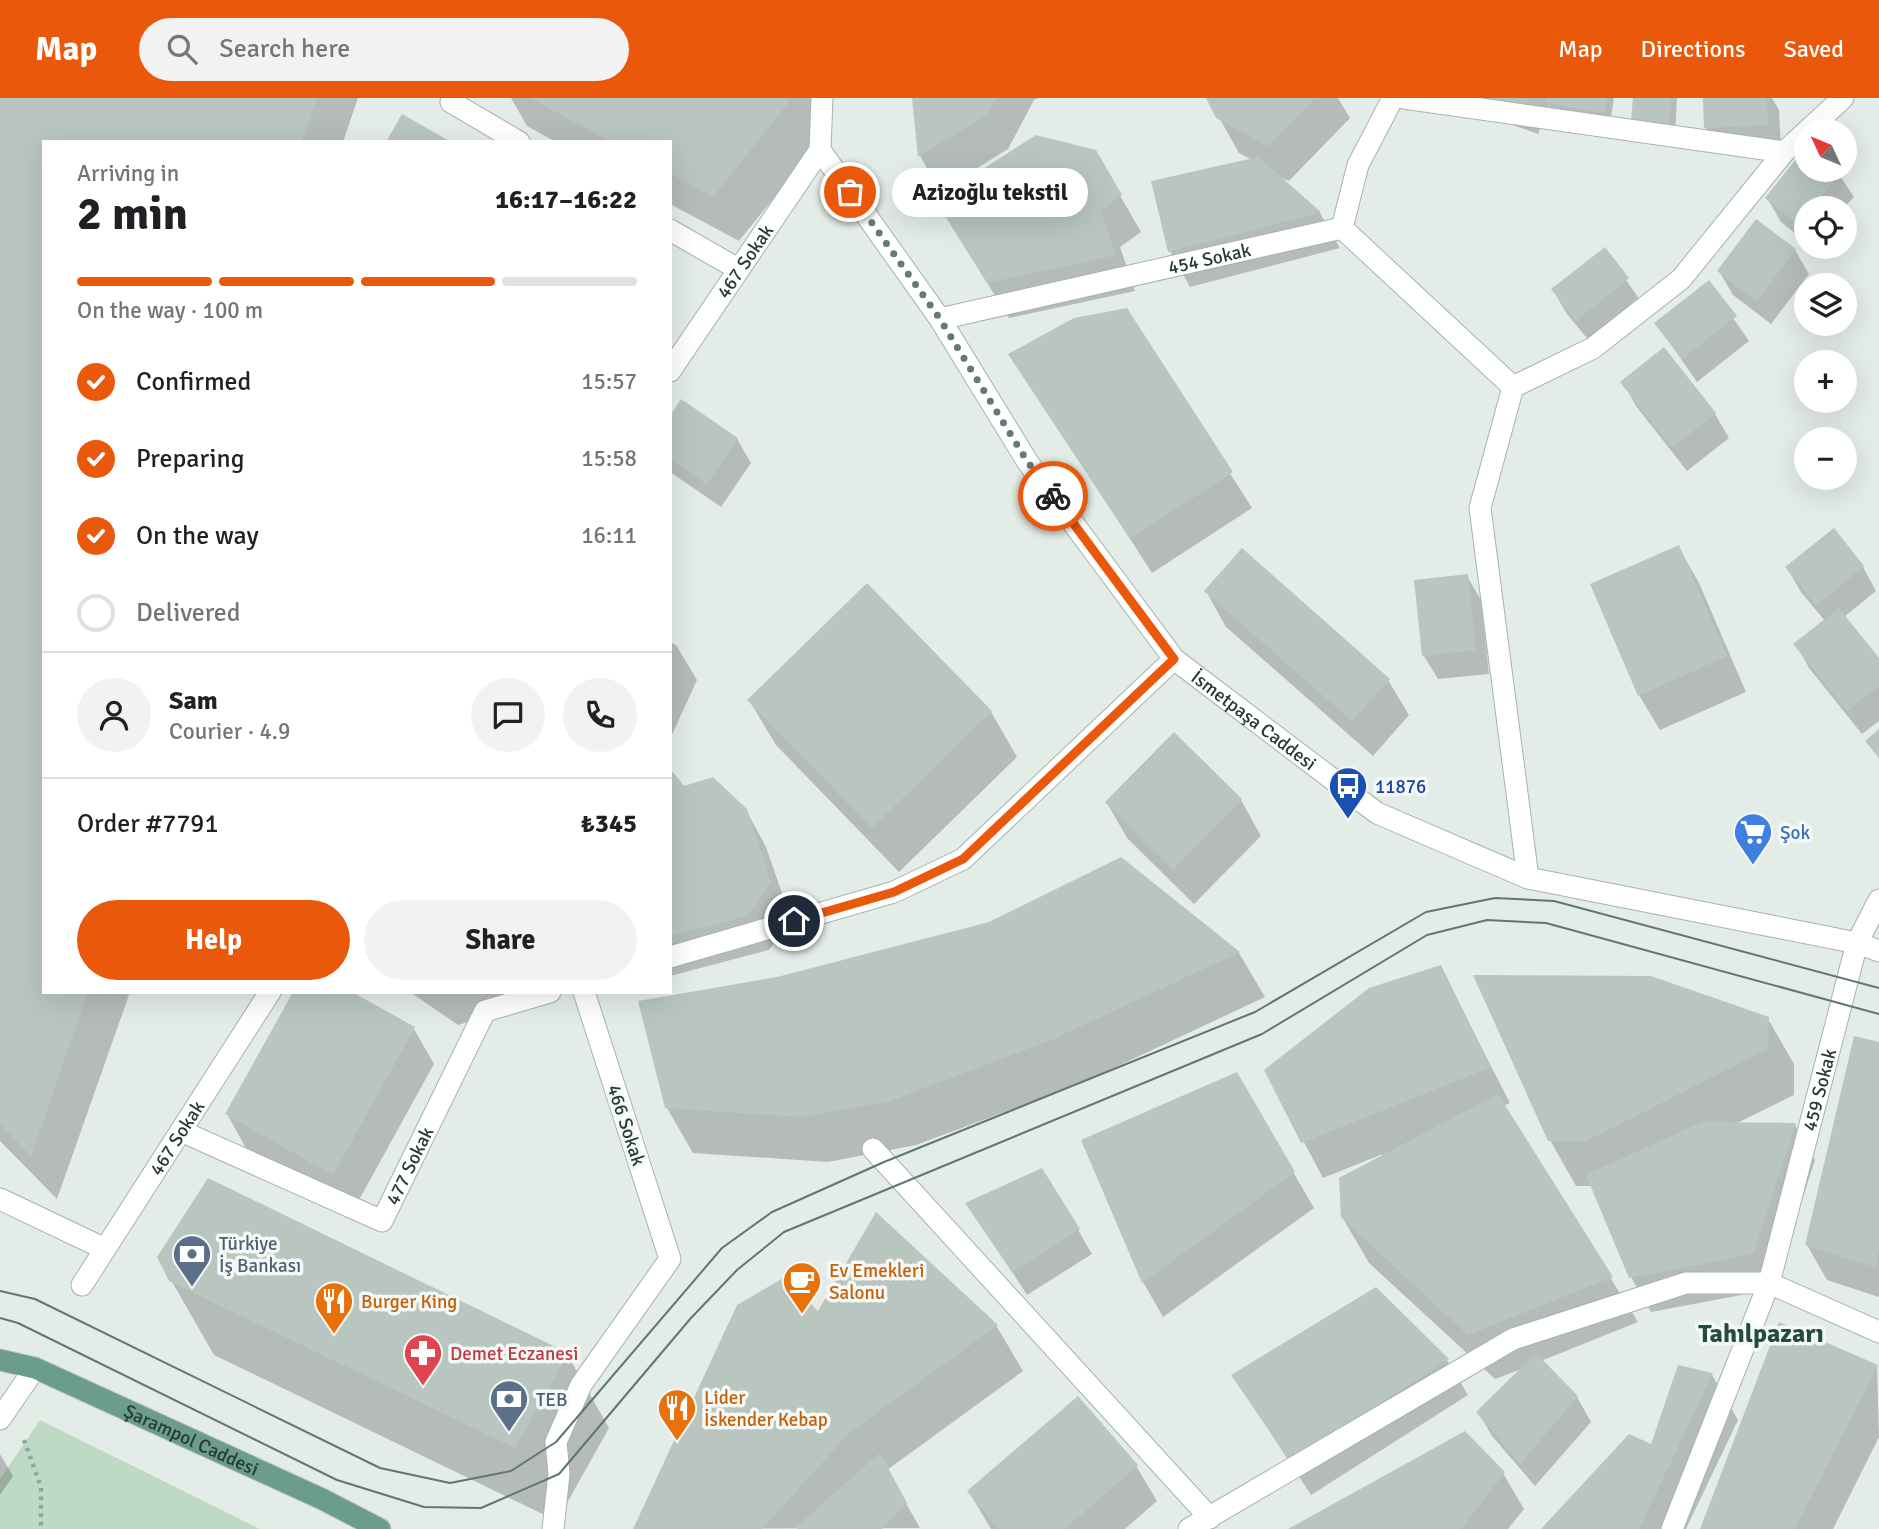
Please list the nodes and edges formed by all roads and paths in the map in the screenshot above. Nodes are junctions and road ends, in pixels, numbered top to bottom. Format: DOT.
graph roads {
  1 [pos="453,98"];
  2 [pos="822,98"];
  3 [pos="1393,98"];
  4 [pos="1404,98"];
  5 [pos="1843,98"];
  6 [pos="1820,119"];
  7 [pos="516,140"];
  8 [pos="1794,143"];
  9 [pos="820,150"];
  10 [pos="1784,152"];
  11 [pos="1342,228"];
  12 [pos="672,231"];
  13 [pos="738,269"];
  14 [pos="940,319"];
  15 [pos="672,368"];
  16 [pos="1513,387"];
  17 [pos="1174,659"];
  18 [pos="1528,878"];
  19 [pos="1879,900"];
  20 [pos="1857,943"];
  21 [pos="1879,950"];
  22 [pos="672,956"];
  23 [pos="269,994"];
  24 [pos="543,994"];
  25 [pos="585,994"];
  26 [pos="181,1131"];
  27 [pos="873,1149"];
  28 [pos="0,1199"];
  29 [pos="105,1249"];
  30 [pos="1769,1283"];
  31 [pos="82,1284"];
  32 [pos="1879,1332"];
  33 [pos="0,1360"];
  34 [pos="35,1368"];
  35 [pos="1,1418"];
  36 [pos="1210,1518"];
  37 [pos="41,1529"];
  38 [pos="380,1529"];
  39 [pos="553,1529"];
  40 [pos="1189,1529"];
  41 [pos="1672,1529"];
  1 -- 7 [label="street"];
  2 -- 9 [label="street"];
  3 -- 11 [label="street"];
  4 -- 10 [label="street"];
  5 -- 6 [label="street"];
  8 -- 10 [label="street"];
  9 -- 13 [label="street, 467 Sokak"];
  9 -- 14 [label="street, İsmetpaşa Caddesi"];
  10 -- 16 [label="street"];
  11 -- 14 [label="street, 454 Sokak"];
  11 -- 16 [label="street"];
  12 -- 13 [label="street"];
  13 -- 15 [label="street, 467 Sokak"];
  14 -- 17 [label="street, İsmetpaşa Caddesi"];
  16 -- 18 [label="street"];
  17 -- 18 [label="street, İsmetpaşa Caddesi"];
  17 -- 22 [label="street"];
  18 -- 20 [label="street, İsmetpaşa Caddesi"];
  19 -- 20 [label="street, 459 Sokak"];
  20 -- 21 [label="street, İsmetpaşa Caddesi"];
  20 -- 30 [label="street, 459 Sokak"];
  23 -- 26 [label="street, 467 Sokak"];
  24 -- 26 [label="street, 477 Sokak"];
  25 -- 39 [label="street, 466 Sokak"];
  26 -- 29 [label="street, 467 Sokak"];
  27 -- 36 [label="street"];
  28 -- 29 [label="street"];
  29 -- 31 [label="street, 467 Sokak"];
  30 -- 32 [label="street"];
  30 -- 36 [label="street"];
  30 -- 41 [label="street, 459 Sokak"];
  33 -- 34 [label="main road, Şarampol Caddesi"];
  34 -- 35 [label="street"];
  34 -- 38 [label="main road, Şarampol Caddesi"];
  35 -- 37 [label="path"];
  36 -- 40 [label="street"];
}
